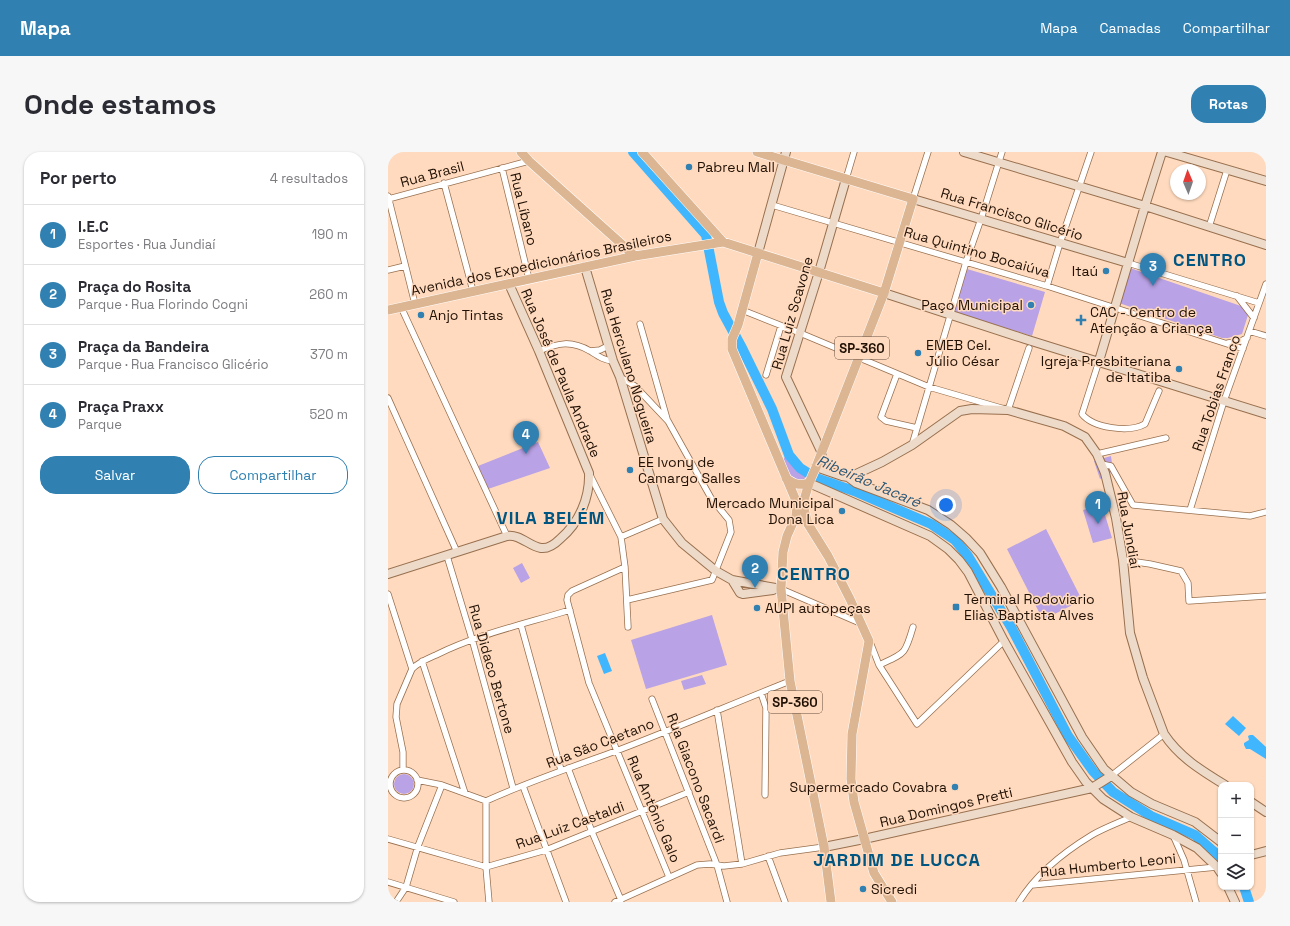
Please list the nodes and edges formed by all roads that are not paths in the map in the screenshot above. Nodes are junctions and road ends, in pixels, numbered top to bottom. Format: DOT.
graph roads {
  1 [pos="521,152"];
  2 [pos="642,152"];
  3 [pos="757,152"];
  4 [pos="854,152"];
  5 [pos="928,152"];
  6 [pos="964,152"];
  7 [pos="1002,152"];
  8 [pos="1091,152"];
  9 [pos="1162,152"];
  10 [pos="1168,152"];
  11 [pos="785,156"];
  12 [pos="529,161"];
  13 [pos="999,162"];
  14 [pos="502,168"];
  15 [pos="1228,170"];
  16 [pos="846,179"];
  17 [pos="1266,181"];
  18 [pos="444,183"];
  19 [pos="1079,187"];
  20 [pos="388,198"];
  21 [pos="913,199"];
  22 [pos="772,204"];
  23 [pos="1145,206"];
  24 [pos="981,219"];
  25 [pos="833,222"];
  26 [pos="1209,227"];
  27 [pos="722,242"];
  28 [pos="900,242"];
  29 [pos="1060,243"];
  30 [pos="1266,245"];
  31 [pos="758,253"];
  32 [pos="635,256"];
  33 [pos="966,262"];
  34 [pos="1128,263"];
  35 [pos="405,266"];
  36 [pos="585,268"];
  37 [pos="388,270"];
  38 [pos="819,272"];
  39 [pos="529,279"];
  40 [pos="509,284"];
  41 [pos="1266,284"];
  42 [pos="1047,286"];
  43 [pos="473,291"];
  44 [pos="884,293"];
  45 [pos="1237,296"];
  46 [pos="1259,303"];
  47 [pos="415,304"];
  48 [pos="401,307"];
  49 [pos="1115,307"];
  50 [pos="388,310"];
  51 [pos="742,310"];
  52 [pos="951,314"];
  53 [pos="1254,318"];
  54 [pos="640,324"];
  55 [pos="781,326"];
  56 [pos="1250,331"];
  57 [pos="800,333"];
  58 [pos="1266,336"];
  59 [pos="1247,338"];
  60 [pos="1226,343"];
  61 [pos="608,346"];
  62 [pos="1029,348"];
  63 [pos="1243,349"];
  64 [pos="539,351"];
  65 [pos="590,351"];
  66 [pos="858,358"];
  67 [pos="613,361"];
  68 [pos="1099,361"];
  69 [pos="897,374"];
  70 [pos="766,375"];
  71 [pos="620,377"];
  72 [pos="929,387"];
  73 [pos="1159,391"];
  74 [pos="388,398"];
  75 [pos="1224,401"];
  76 [pos="1008,410"];
  77 [pos="1266,414"];
  78 [pos="668,421"];
  79 [pos="917,428"];
  80 [pos="1166,438"];
  81 [pos="912,445"];
  82 [pos="822,453"];
  83 [pos="1097,454"];
  84 [pos="1101,464"];
  85 [pos="816,468"];
  86 [pos="588,473"];
  87 [pos="848,476"];
  88 [pos="786,478"];
  89 [pos="809,482"];
  90 [pos="1190,510"];
  91 [pos="1266,512"];
  92 [pos="663,519"];
  93 [pos="794,522"];
  94 [pos="808,524"];
  95 [pos="507,536"];
  96 [pos="621,537"];
  97 [pos="457,552"];
  98 [pos="447,556"];
  99 [pos="1123,560"];
  100 [pos="625,567"];
  101 [pos="716,571"];
  102 [pos="388,574"];
  103 [pos="732,580"];
  104 [pos="745,582"];
  105 [pos="737,588"];
  106 [pos="781,589"];
  107 [pos="388,594"];
  108 [pos="1266,596"];
  109 [pos="627,600"];
  110 [pos="570,610"];
  111 [pos="861,624"];
  112 [pos="521,625"];
  113 [pos="628,627"];
  114 [pos="913,627"];
  115 [pos="472,639"];
  116 [pos="869,641"];
  117 [pos="1004,641"];
  118 [pos="422,661"];
  119 [pos="879,665"];
  120 [pos="412,669"];
  121 [pos="790,681"];
  122 [pos="761,692"];
  123 [pos="652,699"];
  124 [pos="717,710"];
  125 [pos="664,731"];
  126 [pos="1164,734"];
  127 [pos="616,750"];
  128 [pos="568,768"];
  129 [pos="403,770"];
  130 [pos="561,770"];
  131 [pos="390,776"];
  132 [pos="1110,777"];
  133 [pos="417,780"];
  134 [pos="1220,782"];
  135 [pos="442,785"];
  136 [pos="523,786"];
  137 [pos="1093,787"];
  138 [pos="513,788"];
  139 [pos="689,792"];
  140 [pos="465,793"];
  141 [pos="765,795"];
  142 [pos="486,801"];
  143 [pos="1254,804"];
  144 [pos="643,811"];
  145 [pos="1266,812"];
  146 [pos="1131,817"];
  147 [pos="592,832"];
  148 [pos="1173,835"];
  149 [pos="388,839"];
  150 [pos="864,839"];
  151 [pos="1218,840"];
  152 [pos="418,846"];
  153 [pos="824,847"];
  154 [pos="546,850"];
  155 [pos="1266,851"];
  156 [pos="1254,854"];
  157 [pos="768,856"];
  158 [pos="742,864"];
  159 [pos="717,865"];
  160 [pos="486,866"];
  161 [pos="1218,866"];
  162 [pos="1218,868"];
  163 [pos="1186,869"];
  164 [pos="670,877"];
  165 [pos="388,882"];
  166 [pos="1032,884"];
  167 [pos="406,887"];
  168 [pos="1229,890"];
  169 [pos="618,901"];
  170 [pos="396,902"];
  171 [pos="454,902"];
  172 [pos="489,902"];
  173 [pos="566,902"];
  174 [pos="727,902"];
  175 [pos="786,902"];
  176 [pos="831,902"];
  177 [pos="892,902"];
  178 [pos="1019,902"];
  179 [pos="1196,902"];
  180 [pos="1235,902"];
  1 -- 12 [label="main road"];
  2 -- 27 [label="main road"];
  3 -- 11 [label="main road, Rua Francisco Glicério"];
  4 -- 16 [label="street"];
  5 -- 21 [label="street"];
  6 -- 13 [label="main road"];
  7 -- 13 [label="street"];
  8 -- 19 [label="street"];
  9 -- 23 [label="main road"];
  10 -- 15 [label="main road"];
  11 -- 16 [label="main road, Rua Francisco Glicério"];
  11 -- 22 [label="main road"];
  12 -- 14 [label="street, Rua Brasil"];
  12 -- 32 [label="main road"];
  13 -- 19 [label="main road"];
  13 -- 24 [label="street"];
  14 -- 18 [label="street, Rua Brasil"];
  14 -- 39 [label="street, Rua Líbano"];
  15 -- 17 [label="main road"];
  15 -- 26 [label="street"];
  16 -- 21 [label="main road, Rua Francisco Glicério"];
  16 -- 25 [label="main road, Rua Luiz Scavone"];
  18 -- 20 [label="street, Rua Brasil"];
  18 -- 43 [label="street"];
  19 -- 23 [label="main road"];
  19 -- 29 [label="street"];
  20 -- 35 [label="street"];
  21 -- 24 [label="main road, Rua Francisco Glicério"];
  21 -- 28 [label="main road, SP-360"];
  22 -- 25 [label="street, Rua Quintino Bocaiúva"];
  22 -- 31 [label="main road"];
  23 -- 26 [label="main road"];
  23 -- 34 [label="main road"];
  24 -- 29 [label="main road, Rua Francisco Glicério"];
  24 -- 33 [label="street"];
  25 -- 28 [label="street, Rua Quintino Bocaiúva"];
  25 -- 38 [label="main road, Rua Luiz Scavone"];
  26 -- 30 [label="main road"];
  27 -- 31 [label="main road"];
  27 -- 32 [label="main road, Avenida dos Expedicionários Brasileiros"];
  28 -- 33 [label="street, Rua Quintino Bocaiúva"];
  28 -- 44 [label="main road, SP-360"];
  29 -- 34 [label="main road, Rua Francisco Glicério"];
  29 -- 42 [label="street"];
  31 -- 38 [label="main road"];
  31 -- 51 [label="main road, SP-360"];
  32 -- 36 [label="main road, Avenida dos Expedicionários Brasileiros"];
  33 -- 42 [label="street, Rua Quintino Bocaiúva"];
  33 -- 52 [label="street"];
  34 -- 45 [label="street, Rua Francisco Glicério"];
  34 -- 49 [label="main road"];
  35 -- 37 [label="street"];
  35 -- 47 [label="street"];
  36 -- 39 [label="main road, Avenida dos Expedicionários Brasileiros"];
  36 -- 61 [label="main road, Rua Herculano Nogueira"];
  38 -- 44 [label="main road"];
  38 -- 57 [label="main road, Rua Luiz Scavone"];
  39 -- 40 [label="main road, Avenida dos Expedicionários Brasileiros"];
  40 -- 43 [label="main road, Avenida dos Expedicionários Brasileiros"];
  40 -- 64 [label="main road, Rua José de Paula Andrade"];
  41 -- 46 [label="street, Rua Tobias Franco"];
  42 -- 49 [label="street, Rua Quintino Bocaiúva"];
  43 -- 47 [label="main road, Avenida dos Expedicionários Brasileiros"];
  44 -- 52 [label="main road"];
  44 -- 66 [label="main road, SP-360"];
  45 -- 46 [label="street, Rua Francisco Glicério"];
  45 -- 53 [label="street"];
  46 -- 53 [label="street, Rua Tobias Franco"];
  47 -- 48 [label="main road, Avenida dos Expedicionários Brasileiros"];
  48 -- 50 [label="main road, Avenida dos Expedicionários Brasileiros"];
  48 -- 95 [label="street"];
  49 -- 60 [label="street, Rua Quintino Bocaiúva"];
  49 -- 68 [label="main road"];
  51 -- 55 [label="street"];
  51 -- 88 [label="main road, SP-360"];
  52 -- 68 [label="main road"];
  52 -- 72 [label="street"];
  53 -- 56 [label="street, Rua Tobias Franco"];
  54 -- 78 [label="street"];
  55 -- 57 [label="street"];
  55 -- 70 [label="street"];
  56 -- 58 [label="street"];
  56 -- 59 [label="street, Rua Tobias Franco"];
  57 -- 66 [label="street"];
  57 -- 82 [label="main road, Rua Luiz Scavone"];
  59 -- 60 [label="street"];
  59 -- 63 [label="street, Rua Tobias Franco"];
  60 -- 63 [label="street, Rua Quintino Bocaiúva"];
  61 -- 65 [label="street"];
  61 -- 67 [label="main road, Rua Herculano Nogueira"];
  62 -- 76 [label="street"];
  63 -- 75 [label="street, Rua Tobias Franco"];
  64 -- 65 [label="street"];
  64 -- 86 [label="main road, Rua José de Paula Andrade"];
  65 -- 67 [label="street"];
  66 -- 69 [label="street"];
  66 -- 82 [label="main road, SP-360"];
  67 -- 71 [label="main road, Rua Herculano Nogueira"];
  68 -- 73 [label="street"];
  68 -- 75 [label="main road"];
  69 -- 72 [label="street"];
  69 -- 79 [label="street"];
  71 -- 78 [label="street"];
  71 -- 92 [label="main road, Rua Herculano Nogueira"];
  72 -- 76 [label="street"];
  72 -- 79 [label="street"];
  74 -- 97 [label="street"];
  75 -- 77 [label="main road"];
  75 -- 90 [label="street, Rua Tobias Franco"];
  76 -- 81 [label="main road, Rua Jundiaí"];
  76 -- 83 [label="main road, Rua Jundiaí"];
  78 -- 101 [label="street"];
  79 -- 81 [label="street"];
  80 -- 83 [label="street"];
  81 -- 87 [label="main road, Rua Jundiaí"];
  82 -- 85 [label="main road, SP-360"];
  83 -- 84 [label="main road, Rua Jundiaí"];
  84 -- 90 [label="street"];
  84 -- 99 [label="main road, Rua Jundiaí"];
  85 -- 87 [label="main road"];
  85 -- 89 [label="main road, SP-360"];
  86 -- 95 [label="main road"];
  86 -- 96 [label="street"];
  87 -- 132 [label="main road"];
  88 -- 89 [label="main road"];
  88 -- 93 [label="main road, SP-360"];
  89 -- 94 [label="main road, SP-360"];
  89 -- 117 [label="main road"];
  90 -- 91 [label="street"];
  92 -- 96 [label="street"];
  92 -- 101 [label="main road, Rua Herculano Nogueira"];
  93 -- 94 [label="main road"];
  93 -- 106 [label="main road, SP-360"];
  94 -- 111 [label="main road, SP-360"];
  95 -- 97 [label="main road"];
  96 -- 100 [label="street"];
  97 -- 98 [label="main road"];
  98 -- 102 [label="main road"];
  98 -- 115 [label="street, Rua Didaco Bertone"];
  99 -- 108 [label="street"];
  99 -- 126 [label="main road, Rua Jundiaí"];
  100 -- 109 [label="street"];
  100 -- 110 [label="street, Rua Antônio Galo"];
  101 -- 103 [label="main road, Rua Herculano Nogueira"];
  101 -- 109 [label="street"];
  103 -- 104 [label="main road, Rua Herculano Nogueira"];
  103 -- 105 [label="main road"];
  104 -- 105 [label="main road"];
  104 -- 106 [label="main road, Rua Herculano Nogueira"];
  105 -- 106 [label="main road"];
  106 -- 111 [label="street"];
  106 -- 121 [label="main road, SP-360"];
  107 -- 120 [label="street"];
  109 -- 113 [label="street"];
  110 -- 112 [label="street"];
  110 -- 127 [label="street, Rua Antônio Galo"];
  111 -- 116 [label="main road, SP-360"];
  112 -- 115 [label="street"];
  112 -- 130 [label="street"];
  114 -- 119 [label="street"];
  115 -- 118 [label="street"];
  115 -- 138 [label="street, Rua Didaco Bertone"];
  116 -- 119 [label="street"];
  116 -- 150 [label="main road"];
  117 -- 119 [label="street"];
  117 -- 137 [label="main road"];
  118 -- 120 [label="street"];
  118 -- 140 [label="street"];
  120 -- 129 [label="street"];
  121 -- 122 [label="street, Rua São Caetano"];
  121 -- 153 [label="main road, SP-360"];
  122 -- 124 [label="street, Rua São Caetano"];
  122 -- 141 [label="street"];
  123 -- 125 [label="street, Rua Giacono Sacardi"];
  124 -- 125 [label="street, Rua São Caetano"];
  124 -- 158 [label="street"];
  125 -- 127 [label="street, Rua São Caetano"];
  125 -- 139 [label="street, Rua Giacono Sacardi"];
  126 -- 132 [label="street, Rua Domingos Pretti"];
  126 -- 134 [label="main road, Rua Jundiaí"];
  127 -- 128 [label="street, Rua São Caetano"];
  127 -- 144 [label="street, Rua Antônio Galo"];
  128 -- 130 [label="street, Rua São Caetano"];
  128 -- 147 [label="street"];
  129 -- 131 [label="street"];
  129 -- 133 [label="street"];
  130 -- 136 [label="street, Rua São Caetano"];
  131 -- 133 [label="street"];
  132 -- 137 [label="main road, Rua Domingos Pretti"];
  132 -- 151 [label="main road"];
  133 -- 135 [label="street"];
  135 -- 140 [label="street"];
  135 -- 152 [label="street"];
  136 -- 138 [label="street, Rua São Caetano"];
  136 -- 154 [label="street"];
  137 -- 146 [label="main road"];
  137 -- 150 [label="main road, Rua Domingos Pretti"];
  138 -- 142 [label="street, Rua São Caetano"];
  139 -- 144 [label="street, Rua Luiz Castaldi"];
  139 -- 159 [label="street, Rua Giacono Sacardi"];
  140 -- 142 [label="street"];
  142 -- 160 [label="street"];
  143 -- 145 [label="main road"];
  144 -- 147 [label="street, Rua Luiz Castaldi"];
  144 -- 164 [label="street, Rua Antônio Galo"];
  146 -- 148 [label="main road"];
  146 -- 166 [label="street"];
  147 -- 154 [label="street, Rua Luiz Castaldi"];
  147 -- 169 [label="street"];
  148 -- 161 [label="main road"];
  148 -- 163 [label="street"];
  149 -- 152 [label="street"];
  150 -- 153 [label="main road, Rua Domingos Pretti"];
  150 -- 177 [label="main road"];
  152 -- 160 [label="street"];
  152 -- 167 [label="street"];
  153 -- 157 [label="street, Rua Domingos Pretti"];
  153 -- 176 [label="main road, SP-360"];
  154 -- 160 [label="street, Rua Luiz Castaldi"];
  154 -- 173 [label="street"];
  155 -- 156 [label="main road"];
  157 -- 158 [label="street, Rua Domingos Pretti"];
  157 -- 175 [label="street"];
  158 -- 159 [label="street, Rua Domingos Pretti"];
  159 -- 164 [label="street, Rua Domingos Pretti"];
  159 -- 174 [label="street, Rua Giacono Sacardi"];
  160 -- 172 [label="street"];
  162 -- 163 [label="street, Rua Humberto Leoni"];
  163 -- 166 [label="street, Rua Humberto Leoni"];
  163 -- 179 [label="street"];
  164 -- 169 [label="street, Rua Domingos Pretti"];
  165 -- 167 [label="street"];
  166 -- 178 [label="street"];
  167 -- 170 [label="street"];
  167 -- 171 [label="street"];
  168 -- 180 [label="main road"];
}
